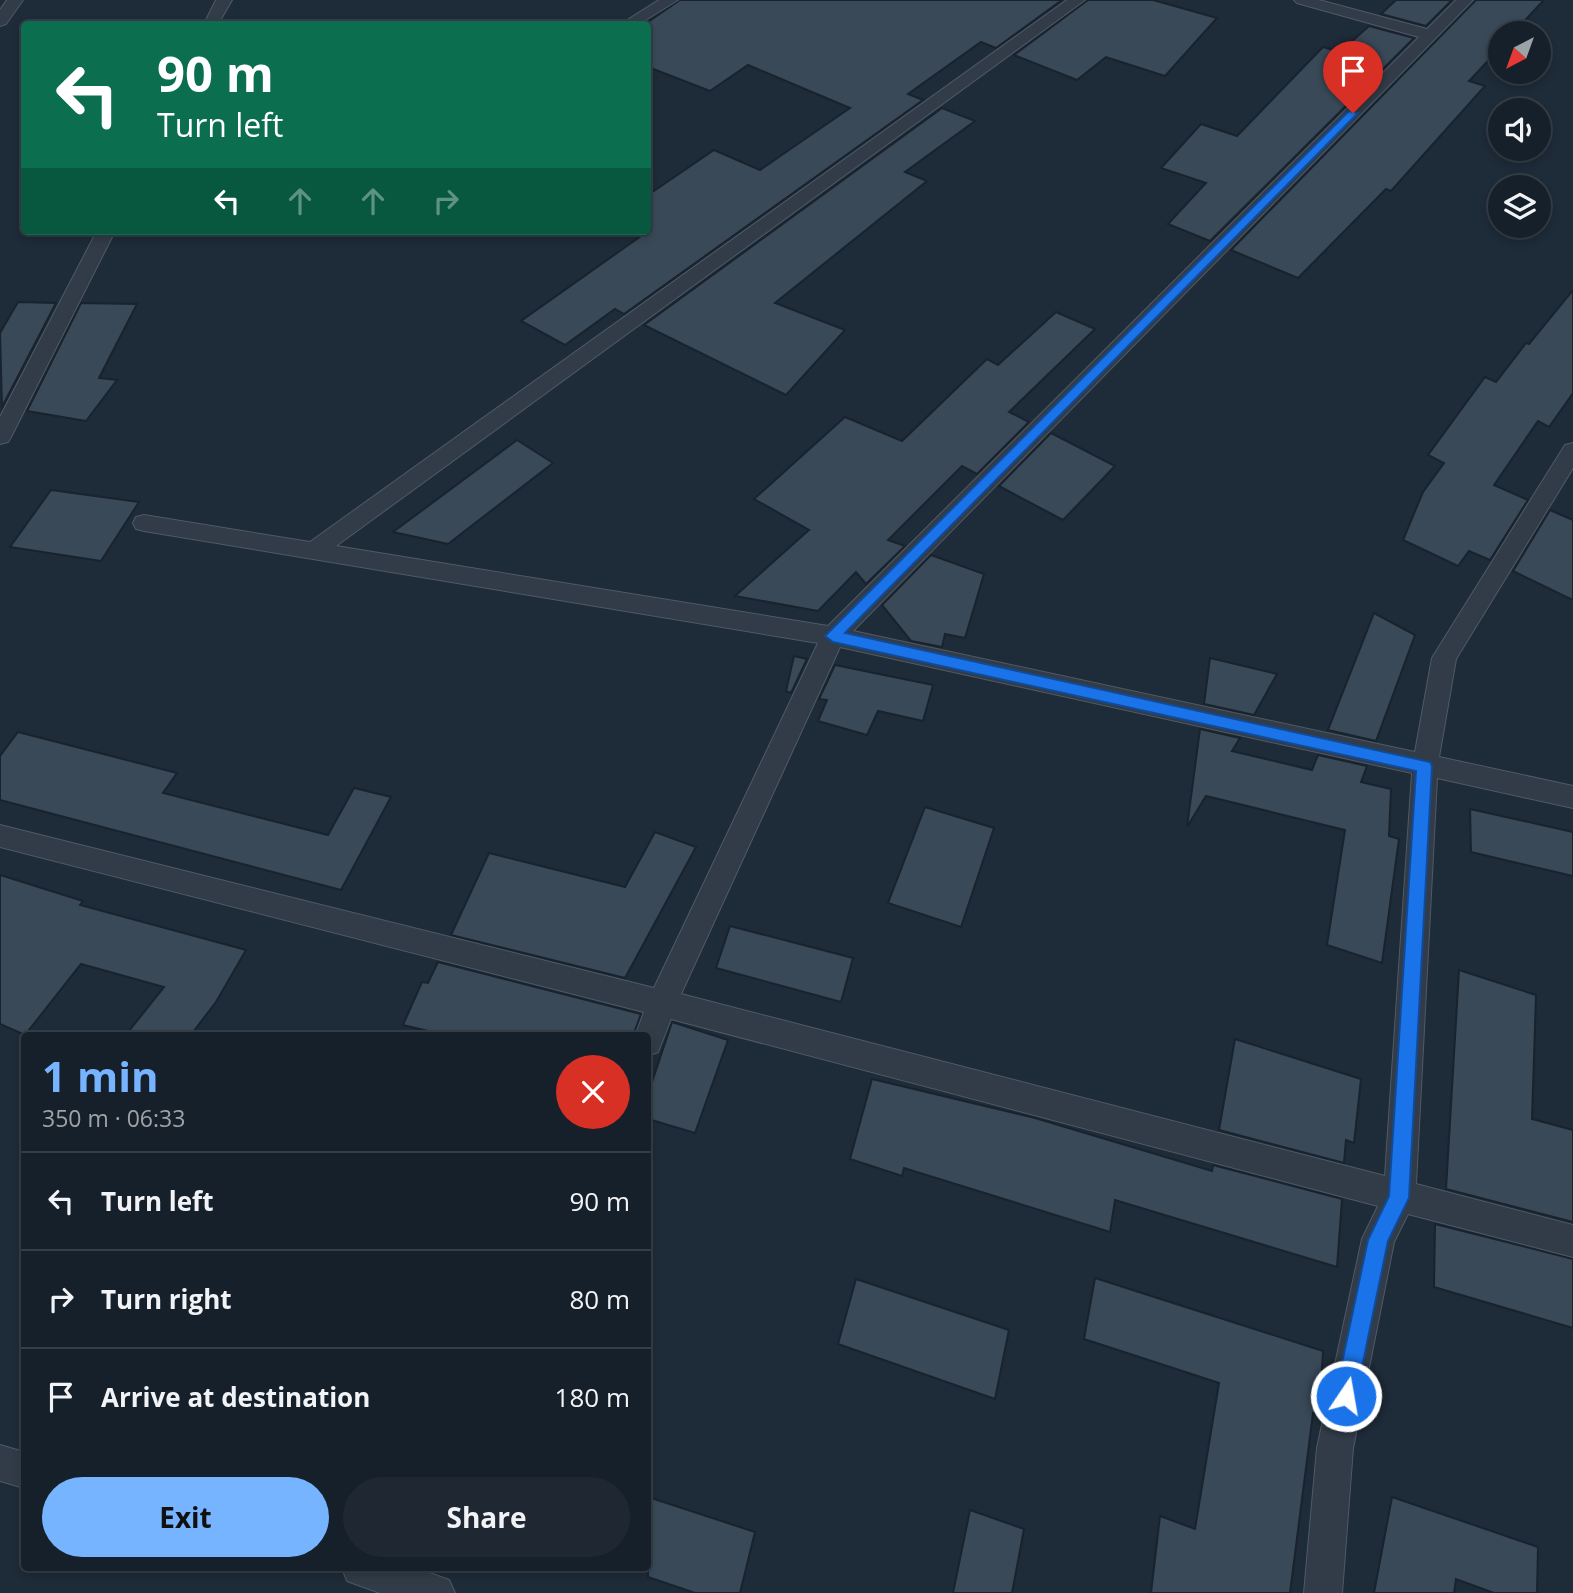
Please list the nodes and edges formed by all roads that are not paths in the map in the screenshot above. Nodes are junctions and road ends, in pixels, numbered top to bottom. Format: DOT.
graph roads {
  1 [pos="15,0"];
  2 [pos="224,0"];
  3 [pos="670,0"];
  4 [pos="1077,0"];
  5 [pos="1302,0"];
  6 [pos="1465,0"];
  7 [pos="0,21"];
  8 [pos="213,21"];
  9 [pos="634,21"];
  10 [pos="1430,35"];
  11 [pos="104,235"];
  12 [pos="0,437"];
  13 [pos="1573,450"];
  14 [pos="144,523"];
  15 [pos="315,550"];
  16 [pos="833,636"];
  17 [pos="1424,766"];
  18 [pos="1573,797"];
  19 [pos="0,836"];
  20 [pos="662,1003"];
  21 [pos="651,1034"];
  22 [pos="1399,1198"];
  23 [pos="1573,1241"];
  24 [pos="0,1463"];
  25 [pos="21,1469"];
  26 [pos="376,1576"];
  27 [pos="436,1593"];
  28 [pos="1322,1593"];
  1 -- 7 [label="lane"];
  2 -- 8 [label="lane"];
  3 -- 9 [label="lane"];
  4 -- 15 [label="lane"];
  5 -- 10 [label="lane"];
  6 -- 10 [label="lane"];
  10 -- 16 [label="lane"];
  11 -- 12 [label="lane"];
  13 -- 17 [label="lane"];
  14 -- 15 [label="lane"];
  15 -- 16 [label="lane"];
  16 -- 17 [label="lane"];
  16 -- 20 [label="lane"];
  17 -- 18 [label="lane"];
  17 -- 22 [label="lane"];
  19 -- 20 [label="lane"];
  20 -- 21 [label="lane"];
  20 -- 22 [label="lane"];
  22 -- 23 [label="lane"];
  22 -- 28 [label="lane"];
  24 -- 25 [label="lane"];
  26 -- 27 [label="lane"];
}
